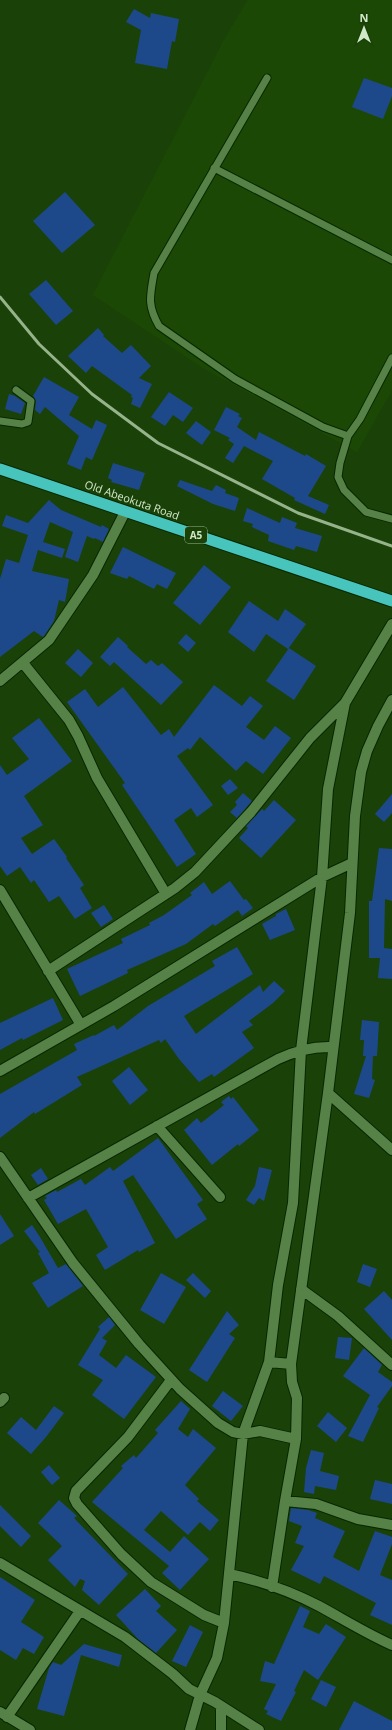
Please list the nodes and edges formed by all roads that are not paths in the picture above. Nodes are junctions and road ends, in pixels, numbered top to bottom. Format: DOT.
graph roads {
  1 [pos="267,78"];
  2 [pos="214,168"];
  3 [pos="392,260"];
  4 [pos="392,358"];
  5 [pos="16,390"];
  6 [pos="0,421"];
  7 [pos="348,436"];
  8 [pos="0,469"];
  9 [pos="125,512"];
  10 [pos="392,519"];
  11 [pos="392,601"];
  12 [pos="392,624"];
  13 [pos="23,663"];
  14 [pos="0,681"];
  15 [pos="392,700"];
  16 [pos="345,703"];
  17 [pos="352,863"];
  18 [pos="322,877"];
  19 [pos="0,890"];
  20 [pos="166,894"];
  21 [pos="48,971"];
  22 [pos="81,1025"];
  23 [pos="333,1047"];
  24 [pos="301,1050"];
  25 [pos="0,1071"];
  26 [pos="328,1093"];
  27 [pos="157,1126"];
  28 [pos="392,1150"];
  29 [pos="0,1157"];
  30 [pos="220,1197"];
  31 [pos="28,1198"];
  32 [pos="301,1289"];
  33 [pos="269,1362"];
  34 [pos="291,1364"];
  35 [pos="392,1365"];
  36 [pos="172,1380"];
  37 [pos="243,1434"];
  38 [pos="296,1438"];
  39 [pos="285,1501"];
  40 [pos="392,1525"];
  41 [pos="0,1563"];
  42 [pos="228,1574"];
  43 [pos="272,1586"];
  44 [pos="80,1611"];
  45 [pos="224,1623"];
  46 [pos="392,1646"];
  47 [pos="200,1695"];
  48 [pos="221,1706"];
  49 [pos="4,1714"];
  50 [pos="30,1730"];
  51 [pos="192,1730"];
  52 [pos="221,1730"];
  53 [pos="259,1730"];
  1 -- 2 [label="lane"];
  2 -- 3 [label="lane"];
  2 -- 7 [label="lane"];
  4 -- 7 [label="lane"];
  5 -- 6 [label="lane"];
  7 -- 10 [label="lane"];
  8 -- 9 [label="highway, Old Abeokuta Road / A5"];
  9 -- 11 [label="highway, Old Abeokuta Road / A5"];
  9 -- 13 [label="street"];
  12 -- 16 [label="street"];
  13 -- 14 [label="street"];
  13 -- 20 [label="street"];
  15 -- 17 [label="street"];
  16 -- 18 [label="street"];
  16 -- 20 [label="street"];
  17 -- 18 [label="street"];
  17 -- 23 [label="street"];
  18 -- 22 [label="street"];
  18 -- 24 [label="street"];
  19 -- 21 [label="street"];
  20 -- 21 [label="street"];
  21 -- 22 [label="street"];
  22 -- 25 [label="street"];
  23 -- 24 [label="street"];
  23 -- 26 [label="street"];
  24 -- 27 [label="street"];
  24 -- 33 [label="street"];
  26 -- 28 [label="street"];
  26 -- 32 [label="street"];
  27 -- 30 [label="street"];
  27 -- 31 [label="street"];
  29 -- 31 [label="street"];
  31 -- 36 [label="street"];
  32 -- 34 [label="street"];
  32 -- 35 [label="street"];
  33 -- 34 [label="street"];
  33 -- 37 [label="street"];
  34 -- 38 [label="street"];
  36 -- 37 [label="street"];
  36 -- 45 [label="street"];
  37 -- 38 [label="street"];
  37 -- 42 [label="street"];
  38 -- 39 [label="street"];
  39 -- 40 [label="street"];
  39 -- 43 [label="street"];
  41 -- 44 [label="street"];
  42 -- 43 [label="street"];
  42 -- 45 [label="street"];
  43 -- 46 [label="street"];
  44 -- 47 [label="street"];
  44 -- 49 [label="street"];
  45 -- 47 [label="street"];
  47 -- 48 [label="street"];
  47 -- 51 [label="street"];
  48 -- 52 [label="street"];
  48 -- 53 [label="street"];
  49 -- 50 [label="street"];
}
